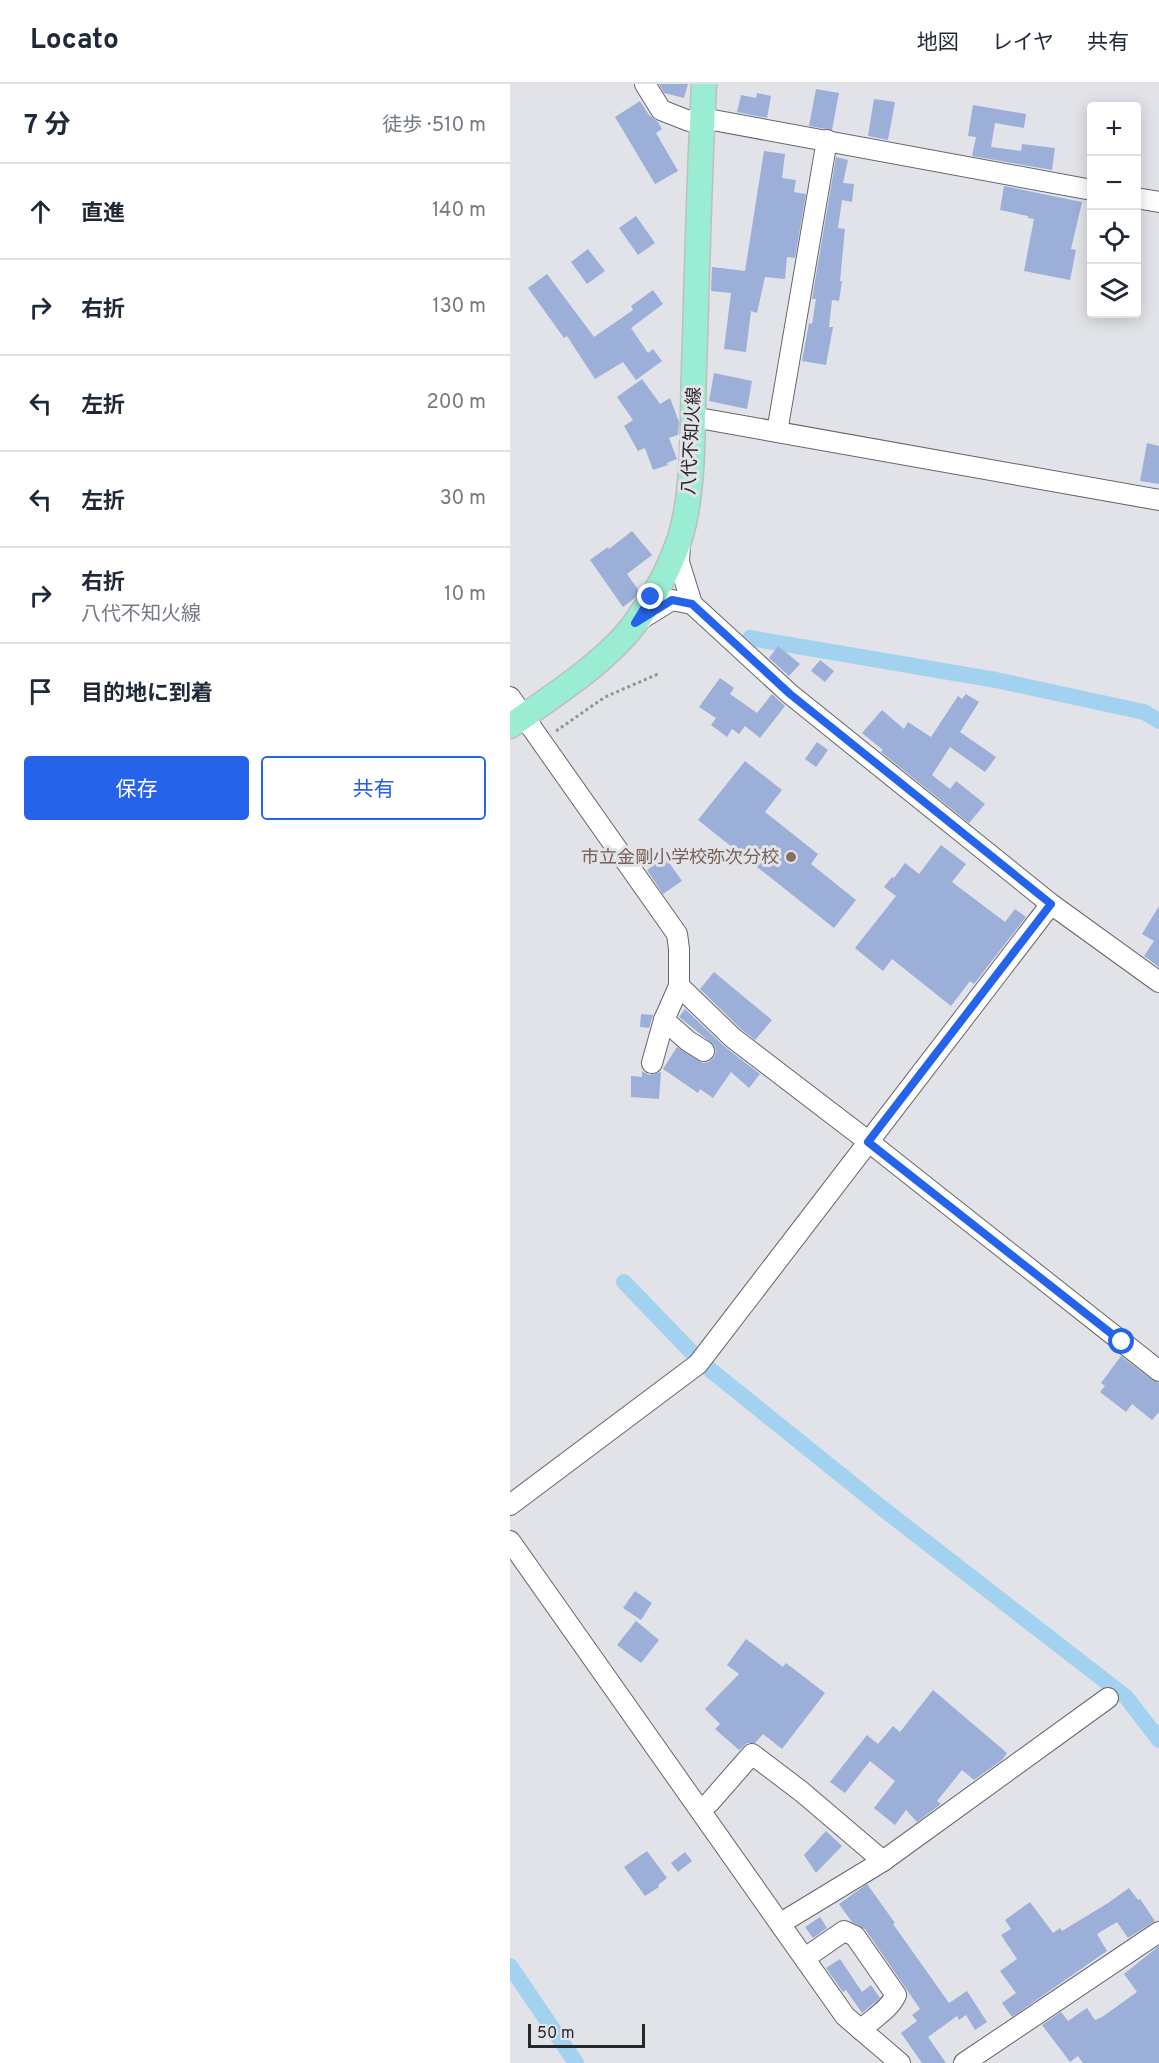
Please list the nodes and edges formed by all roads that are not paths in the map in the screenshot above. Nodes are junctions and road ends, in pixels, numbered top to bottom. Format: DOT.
graph roads {
  1 [pos="645,84"];
  2 [pos="704,84"];
  3 [pos="702,118"];
  4 [pos="827,140"];
  5 [pos="1087,189"];
  6 [pos="1141,199"];
  7 [pos="1159,202"];
  8 [pos="693,417"];
  9 [pos="777,432"];
  10 [pos="1159,500"];
  11 [pos="680,537"];
  12 [pos="692,604"];
  13 [pos="635,623"];
  14 [pos="510,697"];
  15 [pos="517,722"];
  16 [pos="1051,904"];
  17 [pos="1159,982"];
  18 [pos="679,987"];
  19 [pos="664,1020"];
  20 [pos="704,1051"];
  21 [pos="652,1063"];
  22 [pos="868,1142"];
  23 [pos="1159,1371"];
  24 [pos="510,1505"];
  25 [pos="510,1541"];
  26 [pos="1108,1698"];
  27 [pos="700,1810"];
  28 [pos="883,1861"];
  29 [pos="780,1923"];
  30 [pos="1159,1932"];
  31 [pos="805,1958"];
  32 [pos="861,2030"];
  33 [pos="975,2060"];
  34 [pos="900,2063"];
  1 -- 3 [label="street"];
  2 -- 3 [label="main road, 八代不知火線"];
  3 -- 4 [label="street"];
  3 -- 8 [label="main road, 八代不知火線"];
  4 -- 5 [label="street"];
  4 -- 9 [label="street"];
  6 -- 7 [label="street"];
  8 -- 9 [label="street"];
  8 -- 11 [label="main road, 八代不知火線"];
  9 -- 10 [label="street"];
  11 -- 12 [label="street"];
  11 -- 13 [label="main road, 八代不知火線"];
  12 -- 13 [label="street"];
  12 -- 16 [label="street"];
  13 -- 15 [label="main road, 八代不知火線"];
  14 -- 15 [label="street"];
  15 -- 18 [label="street"];
  16 -- 17 [label="street"];
  16 -- 22 [label="street"];
  18 -- 19 [label="street"];
  18 -- 22 [label="street"];
  19 -- 20 [label="street"];
  19 -- 21 [label="street"];
  22 -- 23 [label="street"];
  22 -- 24 [label="street"];
  25 -- 27 [label="street"];
  26 -- 28 [label="street"];
  27 -- 28 [label="street"];
  27 -- 29 [label="street"];
  28 -- 29 [label="street"];
  29 -- 31 [label="street"];
  30 -- 33 [label="street"];
  31 -- 32 [label="street"];
  31 -- 32 [label="street"];
  32 -- 34 [label="street"];
}
